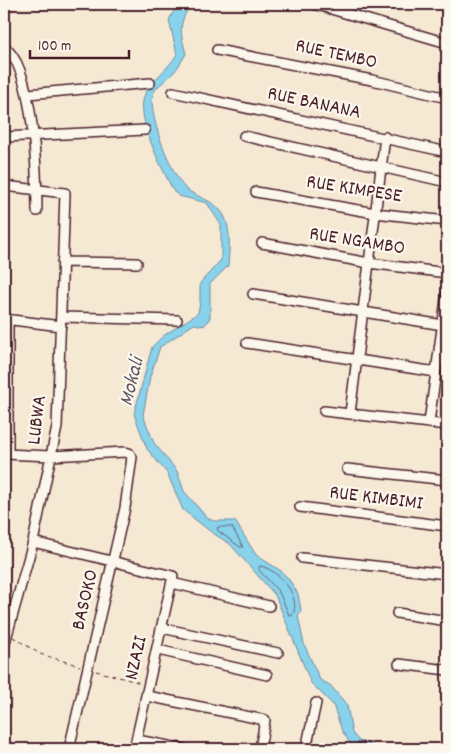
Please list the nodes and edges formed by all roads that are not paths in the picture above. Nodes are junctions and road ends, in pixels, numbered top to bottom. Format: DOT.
graph roads {
  1 [pos="314,4"];
  2 [pos="447,43"];
  3 [pos="4,46"];
  4 [pos="217,50"];
  5 [pos="150,83"];
  6 [pos="173,92"];
  7 [pos="28,94"];
  8 [pos="447,98"];
  9 [pos="145,130"];
  10 [pos="32,136"];
  11 [pos="244,136"];
  12 [pos="385,137"];
  13 [pos="4,138"];
  14 [pos="447,152"];
  15 [pos="380,165"];
  16 [pos="447,182"];
  17 [pos="4,186"];
  18 [pos="37,190"];
  19 [pos="256,192"];
  20 [pos="37,211"];
  21 [pos="375,213"];
  22 [pos="447,221"];
  23 [pos="262,243"];
  24 [pos="62,262"];
  25 [pos="136,263"];
  26 [pos="369,263"];
  27 [pos="447,273"];
  28 [pos="447,292"];
  29 [pos="253,294"];
  30 [pos="362,314"];
  31 [pos="6,319"];
  32 [pos="176,320"];
  33 [pos="62,321"];
  34 [pos="442,325"];
  35 [pos="247,343"];
  36 [pos="356,360"];
  37 [pos="436,372"];
  38 [pos="324,411"];
  39 [pos="350,413"];
  40 [pos="429,422"];
  41 [pos="447,424"];
  42 [pos="6,454"];
  43 [pos="51,456"];
  44 [pos="347,469"];
  45 [pos="447,480"];
  46 [pos="300,507"];
  47 [pos="447,526"];
  48 [pos="33,542"];
  49 [pos="302,558"];
  50 [pos="113,562"];
  51 [pos="447,574"];
  52 [pos="172,579"];
  53 [pos="269,606"];
  54 [pos="397,613"];
  55 [pos="447,621"];
  56 [pos="162,628"];
  57 [pos="4,646"];
  58 [pos="158,650"];
  59 [pos="278,653"];
  60 [pos="399,664"];
  61 [pos="447,670"];
  62 [pos="267,675"];
  63 [pos="147,696"];
  64 [pos="316,703"];
  65 [pos="137,740"];
  66 [pos="69,749"];
  67 [pos="134,749"];
  68 [pos="184,749"];
  69 [pos="260,749"];
  70 [pos="306,749"];
  1 -- 2 [label="street"];
  3 -- 7 [label="street"];
  4 -- 8 [label="street, RUE TEMBO"];
  5 -- 7 [label="street"];
  6 -- 12 [label="street, RUE BANANA"];
  7 -- 10 [label="street"];
  9 -- 10 [label="street"];
  10 -- 13 [label="street"];
  10 -- 18 [label="street"];
  11 -- 15 [label="street"];
  12 -- 14 [label="street, RUE BANANA"];
  12 -- 15 [label="street"];
  15 -- 16 [label="street"];
  15 -- 21 [label="street"];
  17 -- 18 [label="street"];
  18 -- 20 [label="street"];
  18 -- 24 [label="street, LUBWA"];
  19 -- 21 [label="street, RUE KIMPESE"];
  21 -- 22 [label="street, RUE KIMPESE"];
  21 -- 26 [label="street"];
  23 -- 26 [label="street, RUE NGAMBO"];
  24 -- 25 [label="street"];
  24 -- 33 [label="street, LUBWA"];
  26 -- 27 [label="street, RUE NGAMBO"];
  26 -- 30 [label="street"];
  28 -- 34 [label="street"];
  29 -- 30 [label="street"];
  30 -- 34 [label="street"];
  30 -- 36 [label="street"];
  31 -- 33 [label="street"];
  31 -- 42 [label="street"];
  32 -- 33 [label="street"];
  33 -- 43 [label="street, LUBWA"];
  34 -- 37 [label="street"];
  35 -- 36 [label="street"];
  36 -- 37 [label="street"];
  36 -- 39 [label="street"];
  37 -- 40 [label="street"];
  38 -- 39 [label="street"];
  39 -- 40 [label="street"];
  40 -- 41 [label="street"];
  42 -- 43 [label="street"];
  43 -- 48 [label="street, LUBWA"];
  43 -- 50 [label="street, BASOKO"];
  44 -- 45 [label="street"];
  46 -- 47 [label="street, RUE KIMBIMI"];
  48 -- 50 [label="street"];
  48 -- 57 [label="street, LUBWA"];
  49 -- 51 [label="street"];
  50 -- 52 [label="street"];
  50 -- 66 [label="street, BASOKO"];
  52 -- 53 [label="street"];
  52 -- 56 [label="street, NZAZI"];
  54 -- 55 [label="street"];
  56 -- 58 [label="street, NZAZI"];
  56 -- 59 [label="street"];
  58 -- 62 [label="street"];
  58 -- 63 [label="street, NZAZI"];
  60 -- 61 [label="street"];
  63 -- 65 [label="street, NZAZI"];
  63 -- 69 [label="street"];
  64 -- 70 [label="street"];
  65 -- 67 [label="street, NZAZI"];
  65 -- 68 [label="street"];
}
